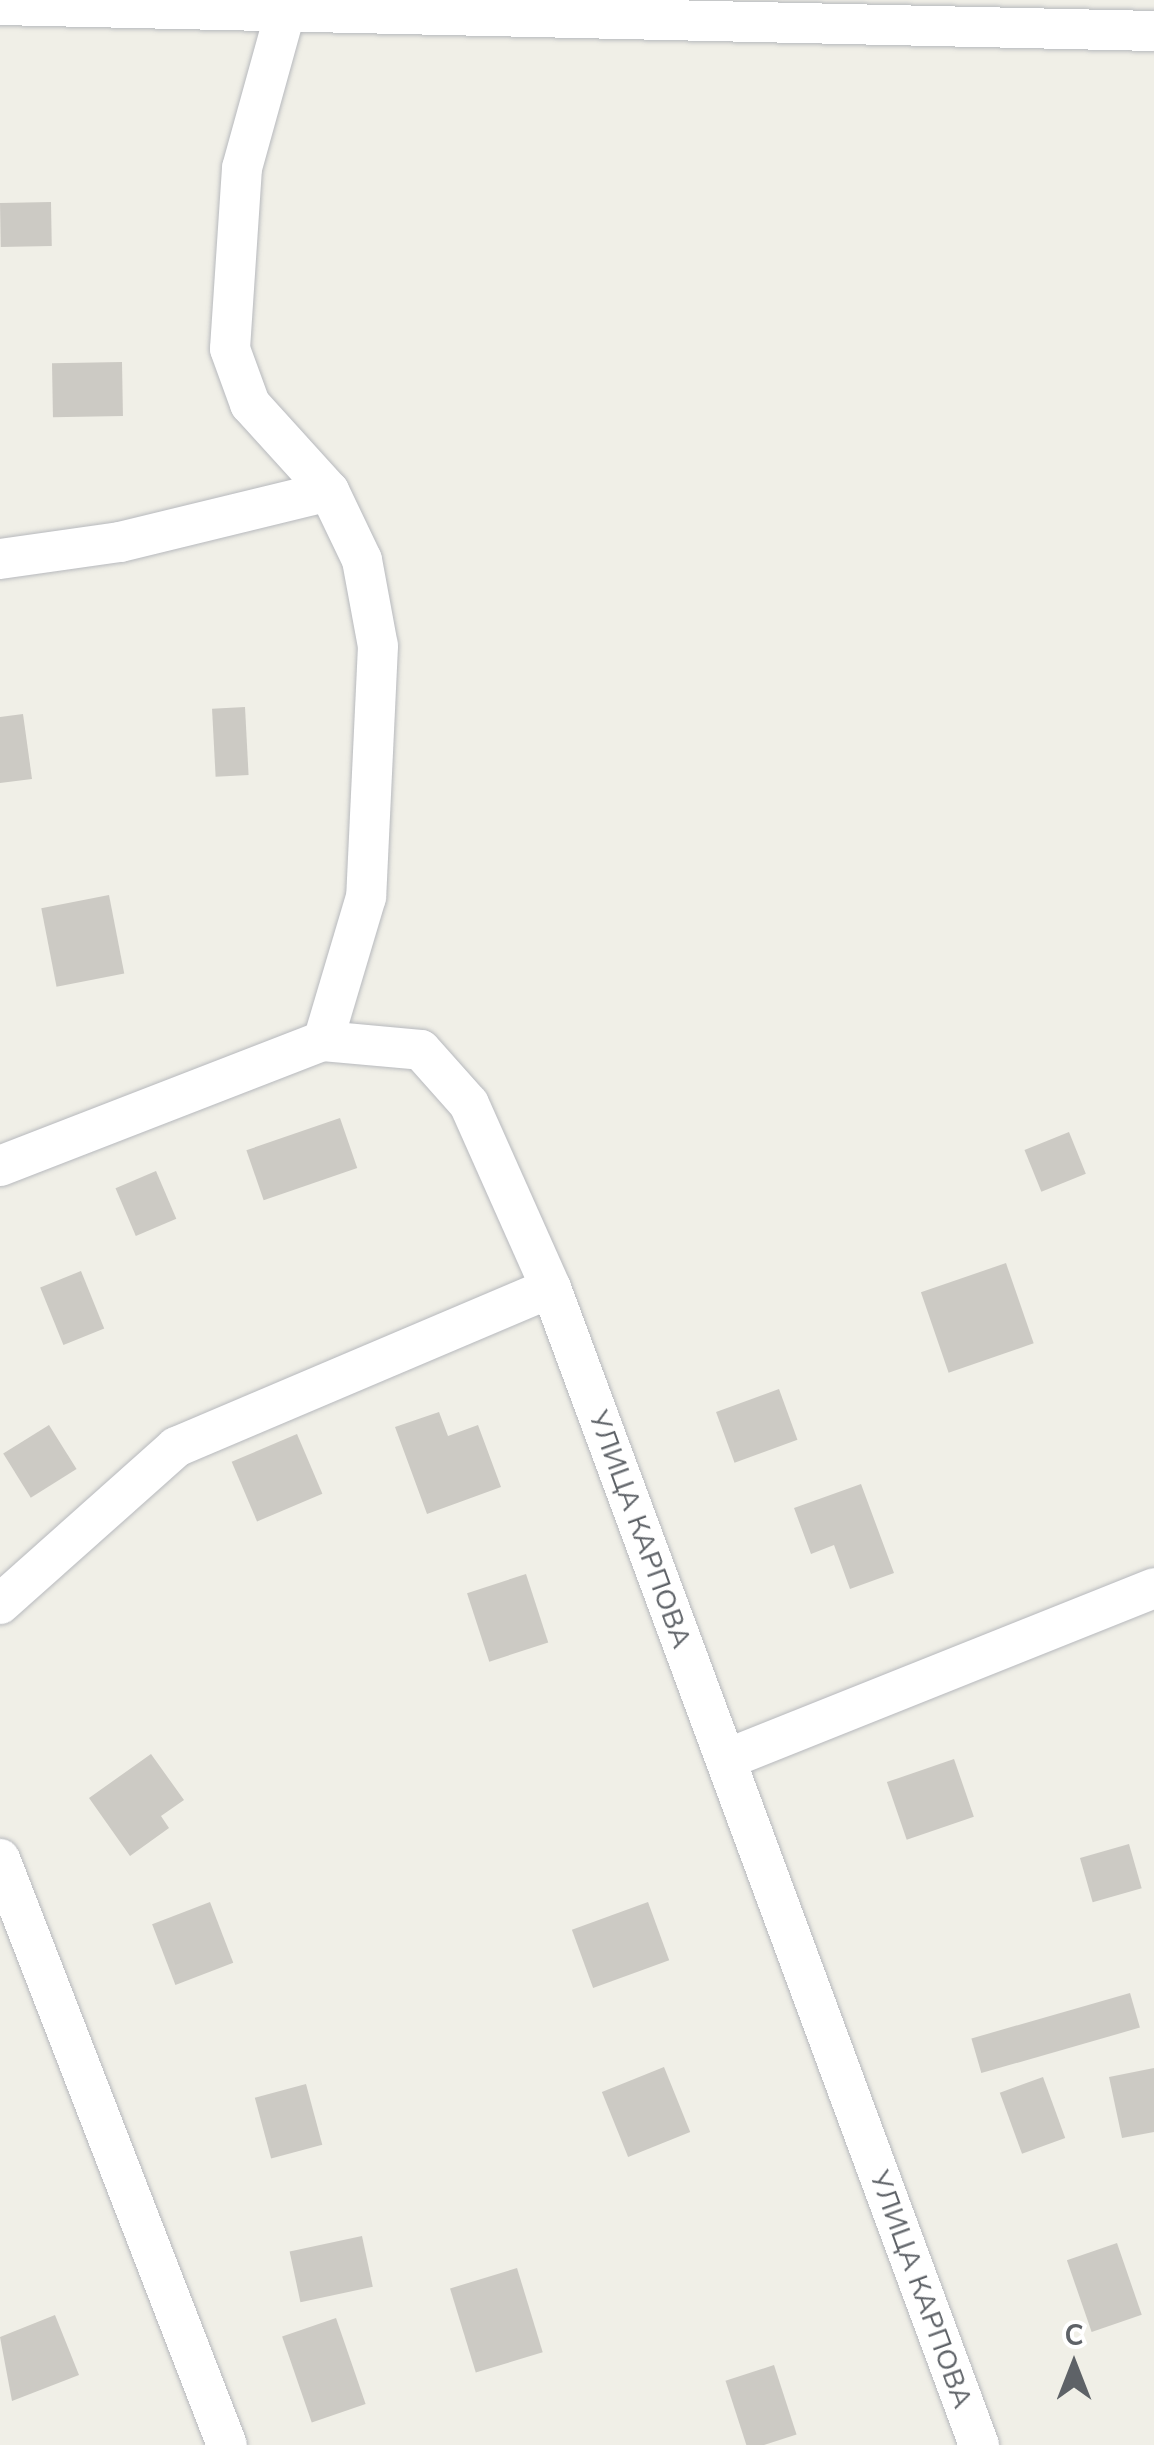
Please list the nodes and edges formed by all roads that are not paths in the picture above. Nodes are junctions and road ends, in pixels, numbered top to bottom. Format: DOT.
graph roads {
  1 [pos="0,5"];
  2 [pos="285,13"];
  3 [pos="1154,31"];
  4 [pos="328,491"];
  5 [pos="0,559"];
  6 [pos="323,1041"];
  7 [pos="0,1166"];
  8 [pos="551,1288"];
  9 [pos="1154,1588"];
  10 [pos="0,1604"];
  11 [pos="727,1760"];
  12 [pos="0,1859"];
  13 [pos="227,2445"];
  14 [pos="979,2445"];
  1 -- 2 [label="street"];
  2 -- 3 [label="street"];
  2 -- 4 [label="street"];
  4 -- 5 [label="street"];
  4 -- 6 [label="street"];
  6 -- 7 [label="street, УЛИЦА КАРПОВА"];
  6 -- 8 [label="street, УЛИЦА КАРПОВА"];
  8 -- 10 [label="street"];
  8 -- 11 [label="street, УЛИЦА КАРПОВА"];
  9 -- 11 [label="street"];
  11 -- 14 [label="street, УЛИЦА КАРПОВА"];
  12 -- 13 [label="street"];
}
